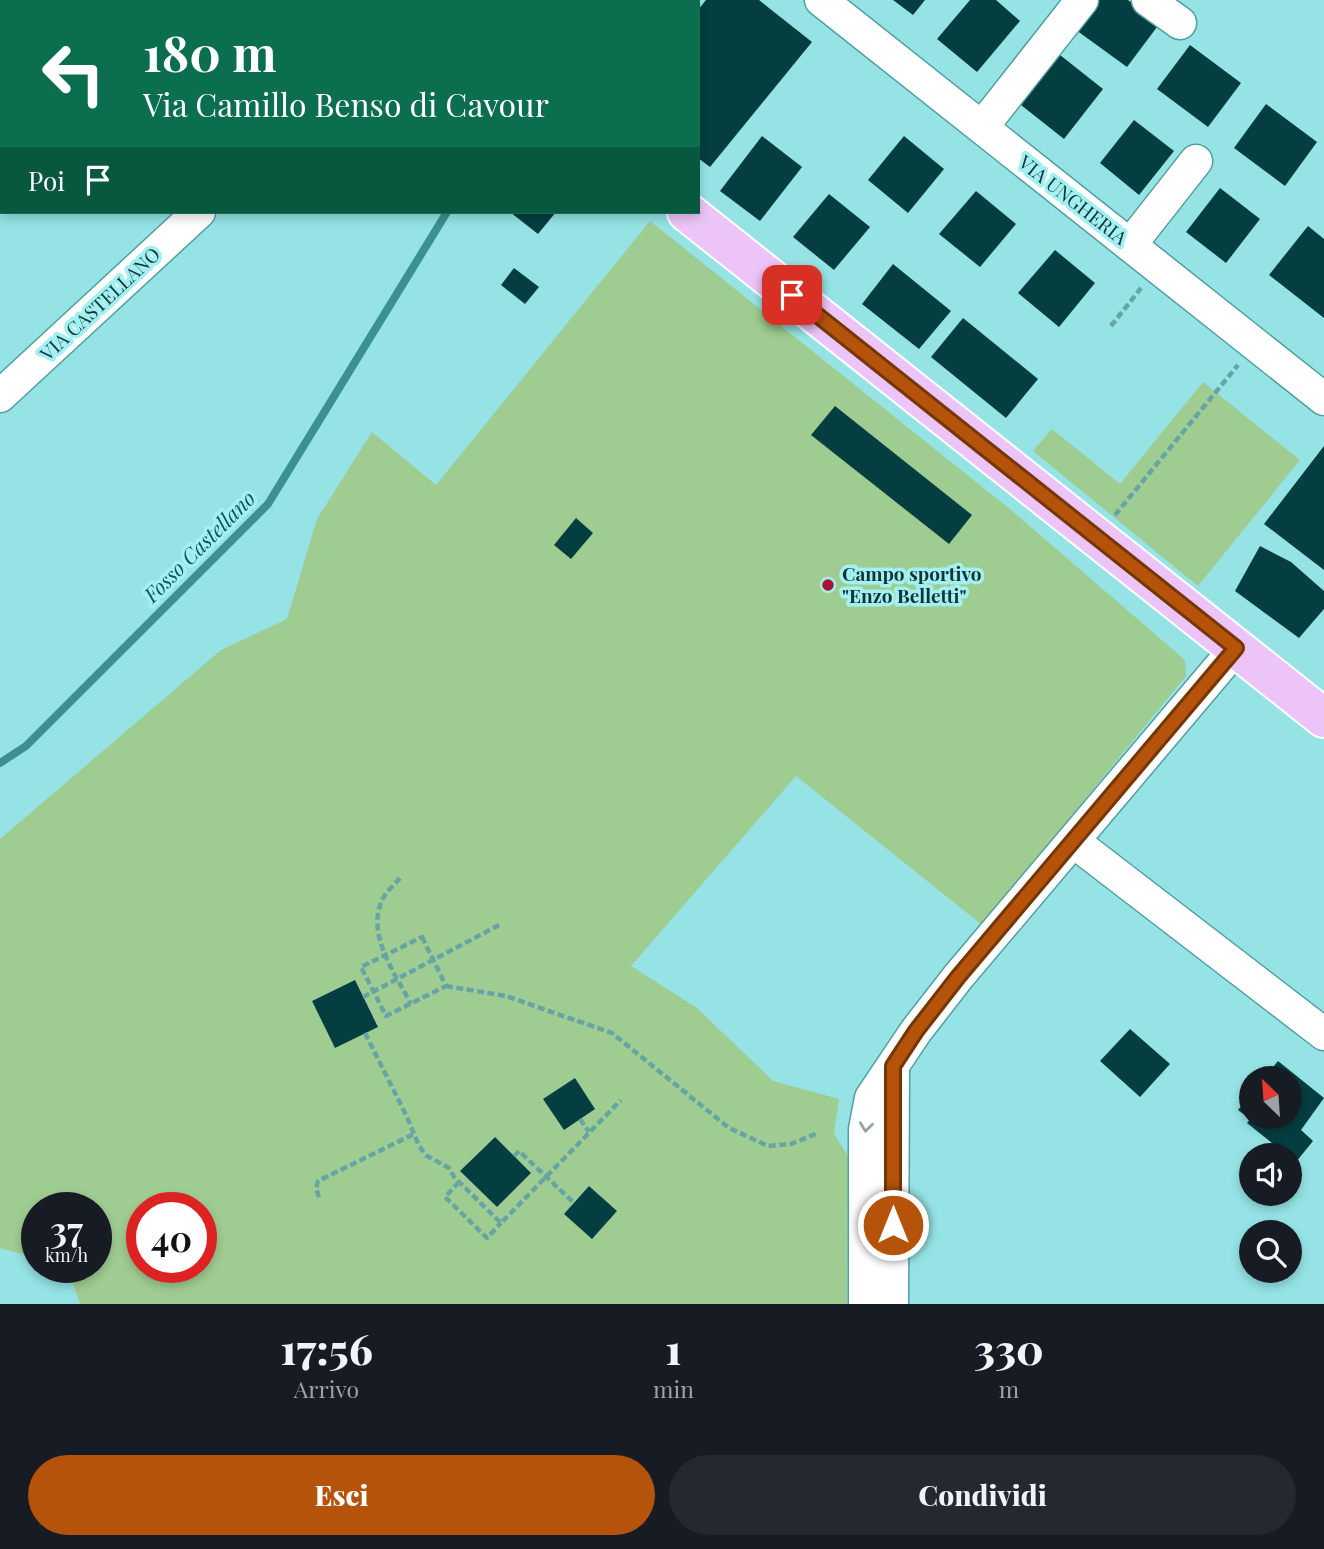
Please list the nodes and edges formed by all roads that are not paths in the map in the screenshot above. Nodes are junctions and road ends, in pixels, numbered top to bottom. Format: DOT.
graph roads {
  1 [pos="821,0"];
  2 [pos="1082,0"];
  3 [pos="1148,0"];
  4 [pos="1180,23"];
  5 [pos="982,127"];
  6 [pos="1196,161"];
  7 [pos="197,214"];
  8 [pos="690,214"];
  9 [pos="1130,245"];
  10 [pos="0,396"];
  11 [pos="1324,399"];
  12 [pos="1236,648"];
  13 [pos="1324,718"];
  14 [pos="1073,841"];
  15 [pos="1324,1034"];
  16 [pos="893,1066"];
  17 [pos="865,1304"];
  18 [pos="892,1304"];
  1 -- 5 [label="street, VIA UNGHERIA"];
  2 -- 5 [label="street"];
  3 -- 4 [label="street"];
  5 -- 9 [label="street, VIA UNGHERIA"];
  6 -- 9 [label="street"];
  7 -- 10 [label="street, VIA CASTELLANO"];
  8 -- 12 [label="main road"];
  9 -- 11 [label="street, VIA UNGHERIA"];
  12 -- 13 [label="main road"];
  12 -- 14 [label="street"];
  14 -- 15 [label="street"];
  14 -- 16 [label="street"];
  16 -- 17 [label="street, one-way"];
  16 -- 18 [label="street"];
}
